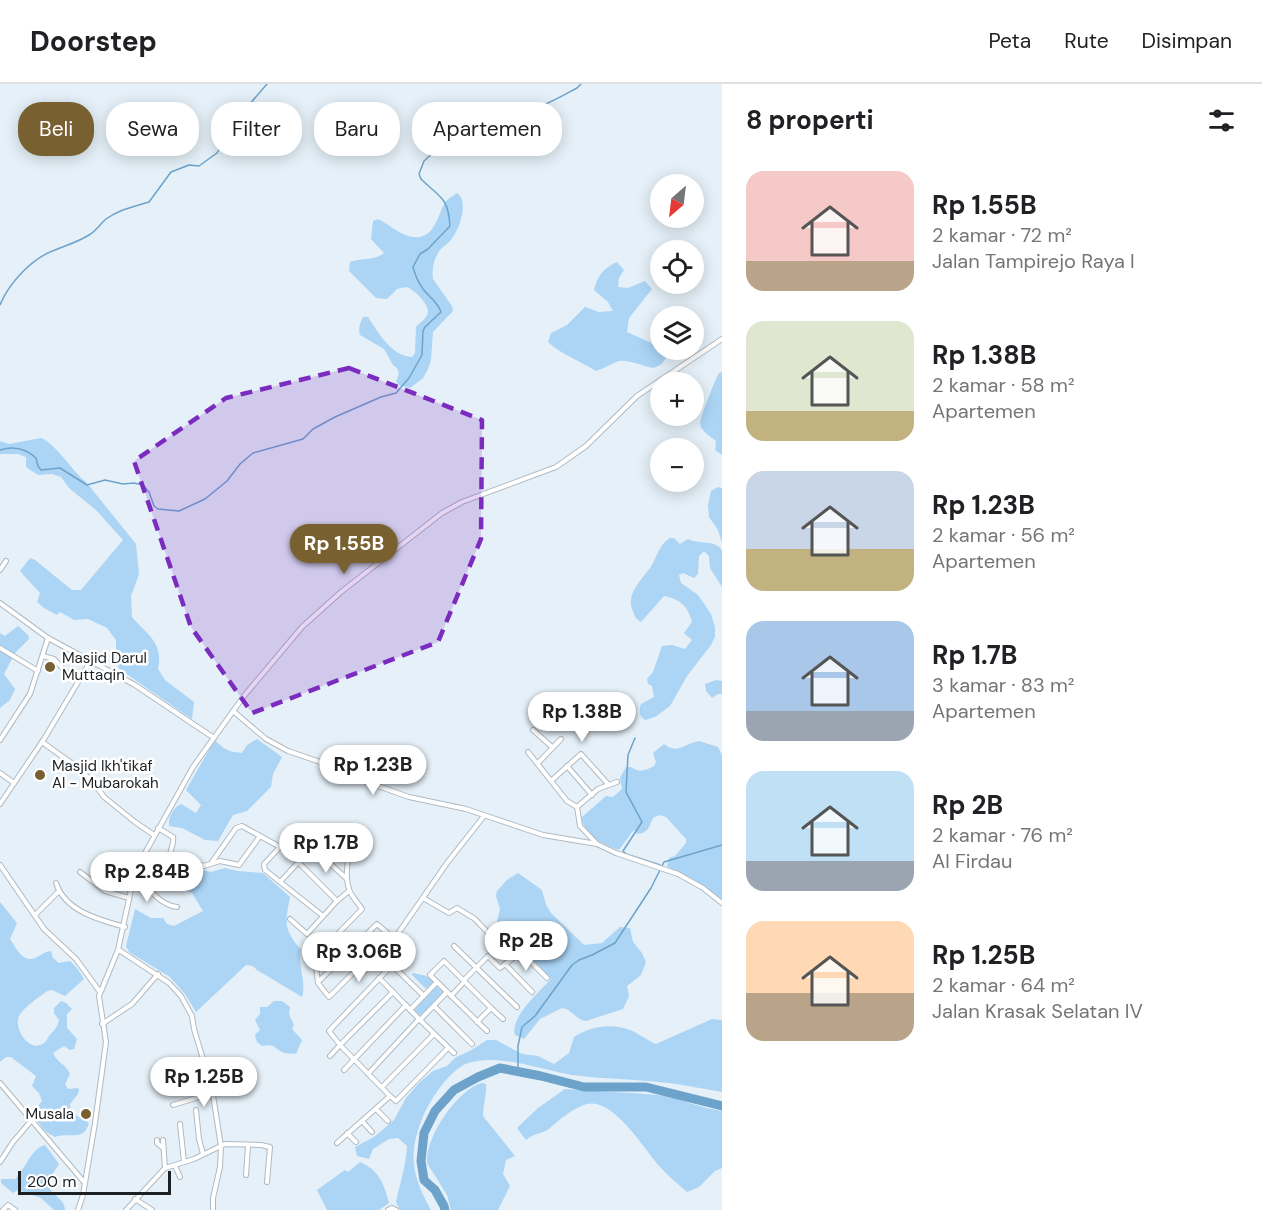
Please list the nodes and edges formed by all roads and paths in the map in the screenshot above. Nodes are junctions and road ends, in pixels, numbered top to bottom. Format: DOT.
graph roads {
  1 [pos="722,339"];
  2 [pos="6,561"];
  3 [pos="0,570"];
  4 [pos="0,603"];
  5 [pos="48,638"];
  6 [pos="0,648"];
  7 [pos="43,656"];
  8 [pos="90,662"];
  9 [pos="38,671"];
  10 [pos="79,680"];
  11 [pos="233,711"];
  12 [pos="533,730"];
  13 [pos="214,738"];
  14 [pos="561,739"];
  15 [pos="0,740"];
  16 [pos="42,742"];
  17 [pos="552,747"];
  18 [pos="528,752"];
  19 [pos="538,763"];
  20 [pos="567,766"];
  21 [pos="0,773"];
  22 [pos="552,780"];
  23 [pos="617,782"];
  24 [pos="14,783"];
  25 [pos="608,784"];
  26 [pos="592,795"];
  27 [pos="0,804"];
  28 [pos="577,807"];
  29 [pos="484,816"];
  30 [pos="158,828"];
  31 [pos="328,833"];
  32 [pos="154,835"];
  33 [pos="260,836"];
  34 [pos="597,844"];
  35 [pos="280,847"];
  36 [pos="316,851"];
  37 [pos="213,862"];
  38 [pos="299,863"];
  39 [pos="0,865"];
  40 [pos="135,870"];
  41 [pos="80,872"];
  42 [pos="347,878"];
  43 [pos="282,881"];
  44 [pos="56,883"];
  45 [pos="59,891"];
  46 [pos="349,891"];
  47 [pos="129,898"];
  48 [pos="423,898"];
  49 [pos="337,901"];
  50 [pos="722,903"];
  51 [pos="177,907"];
  52 [pos="35,915"];
  53 [pos="323,916"];
  54 [pos="290,919"];
  55 [pos="125,927"];
  56 [pos="393,938"];
  57 [pos="387,943"];
  58 [pos="326,946"];
  59 [pos="454,946"];
  60 [pos="118,950"];
  61 [pos="508,954"];
  62 [pos="315,959"];
  63 [pos="505,964"];
  64 [pos="392,965"];
  65 [pos="477,967"];
  66 [pos="158,974"];
  67 [pos="379,978"];
  68 [pos="547,978"];
  69 [pos="464,980"];
  70 [pos="437,982"];
  71 [pos="318,983"];
  72 [pos="100,992"];
  73 [pos="393,992"];
  74 [pos="532,992"];
  75 [pos="449,994"];
  76 [pos="424,996"];
  77 [pos="406,1005"];
  78 [pos="434,1006"];
  79 [pos="517,1007"];
  80 [pos="491,1008"];
  81 [pos="410,1010"];
  82 [pos="419,1019"];
  83 [pos="502,1019"];
  84 [pos="477,1022"];
  85 [pos="102,1024"];
  86 [pos="487,1031"];
  87 [pos="434,1034"];
  88 [pos="472,1044"];
  89 [pos="340,1045"];
  90 [pos="448,1048"];
  91 [pos="454,1053"];
  92 [pos="330,1056"];
  93 [pos="354,1059"];
  94 [pos="206,1066"];
  95 [pos="344,1070"];
  96 [pos="368,1074"];
  97 [pos="176,1078"];
  98 [pos="0,1083"];
  99 [pos="382,1087"];
  100 [pos="4,1088"];
  101 [pos="212,1089"];
  102 [pos="0,1092"];
  103 [pos="390,1096"];
  104 [pos="172,1105"];
  105 [pos="376,1108"];
  106 [pos="196,1110"];
  107 [pos="32,1121"];
  108 [pos="362,1121"];
  109 [pos="388,1121"];
  110 [pos="180,1125"];
  111 [pos="372,1132"];
  112 [pos="347,1133"];
  113 [pos="157,1140"];
  114 [pos="163,1140"];
  115 [pos="356,1142"];
  116 [pos="337,1143"];
  117 [pos="221,1146"];
  118 [pos="248,1146"];
  119 [pos="163,1148"];
  120 [pos="203,1154"];
  121 [pos="0,1162"];
  122 [pos="184,1162"];
  123 [pos="175,1166"];
  124 [pos="165,1168"];
  125 [pos="246,1175"];
  126 [pos="180,1177"];
  127 [pos="84,1182"];
  128 [pos="267,1182"];
  129 [pos="135,1199"];
  130 [pos="3,1210"];
  131 [pos="15,1210"];
  132 [pos="79,1210"];
  133 [pos="126,1210"];
  134 [pos="152,1210"];
  135 [pos="213,1210"];
  136 [pos="388,1210"];
  137 [pos="396,1210"];
  1 -- 11 [label="street"];
  2 -- 3 [label="street"];
  4 -- 5 [label="street"];
  5 -- 7 [label="street"];
  5 -- 8 [label="street"];
  6 -- 9 [label="street"];
  7 -- 9 [label="street"];
  7 -- 10 [label="street"];
  8 -- 10 [label="street"];
  8 -- 13 [label="street"];
  9 -- 15 [label="street"];
  10 -- 16 [label="street"];
  11 -- 13 [label="street"];
  11 -- 29 [label="street"];
  12 -- 17 [label="street"];
  13 -- 30 [label="street"];
  14 -- 17 [label="street"];
  16 -- 24 [label="street"];
  16 -- 32 [label="street"];
  17 -- 19 [label="street"];
  18 -- 19 [label="street"];
  19 -- 22 [label="street"];
  20 -- 22 [label="street"];
  20 -- 25 [label="street"];
  20 -- 26 [label="street"];
  21 -- 24 [label="street"];
  22 -- 28 [label="street"];
  23 -- 25 [label="street"];
  24 -- 27 [label="street"];
  25 -- 26 [label="street"];
  26 -- 28 [label="street"];
  28 -- 34 [label="street"];
  29 -- 34 [label="street"];
  29 -- 48 [label="street"];
  30 -- 32 [label="street"];
  30 -- 37 [label="street"];
  31 -- 42 [label="street"];
  32 -- 40 [label="street"];
  33 -- 35 [label="street"];
  33 -- 37 [label="street"];
  33 -- 37 [label="street"];
  34 -- 50 [label="street"];
  35 -- 38 [label="street"];
  35 -- 43 [label="street"];
  36 -- 42 [label="street"];
  38 -- 43 [label="street"];
  38 -- 49 [label="street"];
  39 -- 52 [label="street"];
  40 -- 47 [label="street"];
  40 -- 51 [label="street"];
  41 -- 47 [label="street"];
  42 -- 46 [label="street"];
  43 -- 53 [label="street"];
  44 -- 45 [label="street"];
  45 -- 52 [label="street"];
  45 -- 55 [label="street"];
  46 -- 49 [label="street"];
  46 -- 58 [label="street"];
  47 -- 55 [label="street"];
  48 -- 56 [label="street"];
  48 -- 61 [label="street"];
  49 -- 53 [label="street"];
  52 -- 72 [label="street"];
  53 -- 54 [label="street"];
  55 -- 60 [label="street"];
  56 -- 57 [label="street"];
  56 -- 71 [label="street"];
  57 -- 64 [label="street"];
  57 -- 71 [label="street"];
  59 -- 65 [label="street"];
  60 -- 66 [label="street"];
  60 -- 72 [label="street"];
  62 -- 71 [label="street"];
  63 -- 65 [label="street"];
  63 -- 68 [label="street"];
  63 -- 74 [label="street"];
  64 -- 67 [label="street"];
  64 -- 76 [label="street"];
  65 -- 69 [label="street"];
  65 -- 79 [label="street"];
  66 -- 85 [label="street"];
  66 -- 94 [label="street"];
  67 -- 73 [label="street"];
  67 -- 89 [label="street"];
  69 -- 70 [label="street"];
  69 -- 75 [label="street"];
  69 -- 80 [label="street"];
  70 -- 75 [label="street"];
  70 -- 76 [label="street"];
  72 -- 85 [label="street"];
  73 -- 77 [label="street"];
  73 -- 89 [label="street"];
  75 -- 78 [label="street"];
  75 -- 84 [label="street"];
  76 -- 81 [label="street"];
  77 -- 81 [label="street"];
  77 -- 93 [label="street"];
  78 -- 82 [label="street"];
  78 -- 88 [label="street"];
  80 -- 83 [label="street"];
  80 -- 84 [label="street"];
  81 -- 82 [label="street"];
  82 -- 87 [label="street"];
  82 -- 96 [label="street"];
  84 -- 86 [label="street"];
  85 -- 127 [label="street"];
  87 -- 90 [label="street"];
  87 -- 99 [label="street"];
  89 -- 92 [label="street"];
  89 -- 93 [label="street"];
  90 -- 91 [label="street"];
  90 -- 103 [label="street"];
  93 -- 95 [label="street"];
  93 -- 96 [label="street"];
  94 -- 97 [label="street"];
  94 -- 101 [label="street"];
  96 -- 99 [label="street"];
  98 -- 100 [label="street"];
  99 -- 103 [label="street"];
  100 -- 102 [label="street"];
  100 -- 107 [label="street"];
  101 -- 104 [label="street"];
  101 -- 117 [label="street"];
  103 -- 105 [label="street"];
  105 -- 108 [label="street"];
  105 -- 109 [label="street"];
  106 -- 120 [label="street"];
  107 -- 121 [label="street"];
  107 -- 127 [label="street"];
  108 -- 111 [label="street"];
  108 -- 112 [label="street"];
  110 -- 122 [label="street"];
  112 -- 115 [label="street"];
  112 -- 116 [label="street"];
  113 -- 119 [label="street"];
  114 -- 119 [label="street"];
  117 -- 118 [label="street"];
  117 -- 120 [label="street"];
  117 -- 135 [label="street"];
  118 -- 125 [label="street"];
  118 -- 128 [label="street"];
  119 -- 124 [label="street"];
  120 -- 122 [label="street"];
  122 -- 123 [label="street"];
  123 -- 124 [label="street"];
  123 -- 126 [label="street"];
  124 -- 129 [label="street"];
  127 -- 132 [label="street"];
  129 -- 133 [label="street"];
  129 -- 134 [label="street"];
  130 -- 131 [label="street"];
  136 -- 137 [label="street"];
}
